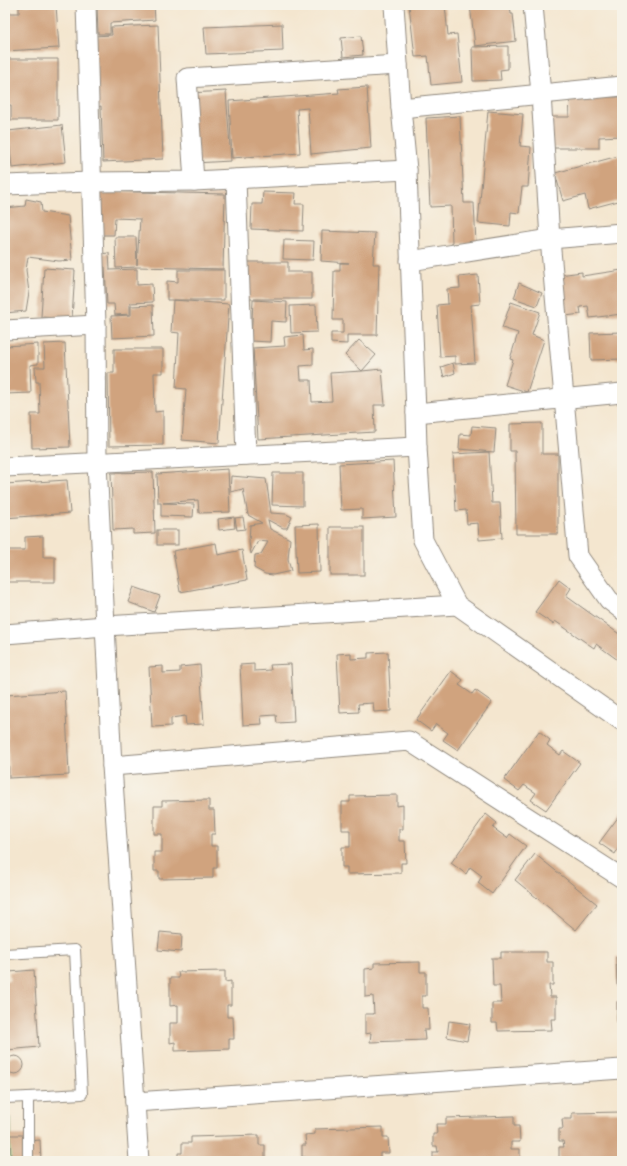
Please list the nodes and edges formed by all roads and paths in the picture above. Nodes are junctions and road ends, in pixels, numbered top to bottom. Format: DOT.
graph roads {
  1 [pos="86,5"];
  2 [pos="394,5"];
  3 [pos="533,5"];
  4 [pos="398,65"];
  5 [pos="622,86"];
  6 [pos="541,94"];
  7 [pos="401,108"];
  8 [pos="407,170"];
  9 [pos="236,179"];
  10 [pos="194,181"];
  11 [pos="91,182"];
  12 [pos="5,185"];
  13 [pos="622,232"];
  14 [pos="550,239"];
  15 [pos="410,261"];
  16 [pos="96,325"];
  17 [pos="5,330"];
  18 [pos="622,394"];
  19 [pos="564,399"];
  20 [pos="416,413"];
  21 [pos="417,447"];
  22 [pos="246,455"];
  23 [pos="97,463"];
  24 [pos="5,468"];
  25 [pos="457,605"];
  26 [pos="622,610"];
  27 [pos="105,626"];
  28 [pos="5,634"];
  29 [pos="622,721"];
  30 [pos="112,766"];
  31 [pos="622,878"];
  32 [pos="5,954"];
  33 [pos="622,1069"];
  34 [pos="28,1097"];
  35 [pos="5,1098"];
  36 [pos="135,1102"];
  37 [pos="28,1161"];
  38 [pos="138,1161"];
  1 -- 11 [label="street"];
  2 -- 4 [label="street"];
  3 -- 6 [label="street"];
  4 -- 7 [label="street"];
  4 -- 10 [label="street"];
  5 -- 6 [label="street"];
  6 -- 7 [label="street"];
  6 -- 14 [label="street"];
  7 -- 8 [label="street"];
  8 -- 9 [label="street"];
  8 -- 15 [label="street"];
  9 -- 10 [label="street"];
  9 -- 22 [label="street"];
  10 -- 11 [label="street"];
  11 -- 12 [label="street"];
  11 -- 16 [label="street"];
  13 -- 14 [label="street"];
  14 -- 15 [label="street"];
  14 -- 19 [label="street"];
  15 -- 20 [label="street"];
  16 -- 17 [label="street"];
  16 -- 23 [label="street"];
  18 -- 19 [label="street"];
  19 -- 20 [label="street"];
  19 -- 26 [label="street"];
  20 -- 21 [label="street"];
  21 -- 22 [label="street"];
  21 -- 25 [label="street"];
  22 -- 23 [label="street"];
  23 -- 24 [label="street"];
  23 -- 27 [label="street"];
  25 -- 27 [label="street"];
  25 -- 29 [label="street"];
  27 -- 28 [label="street"];
  27 -- 30 [label="street"];
  30 -- 31 [label="street"];
  30 -- 36 [label="street"];
  32 -- 34 [label="lane"];
  33 -- 36 [label="street"];
  34 -- 35 [label="lane"];
  34 -- 37 [label="lane"];
  36 -- 38 [label="street"];
}
